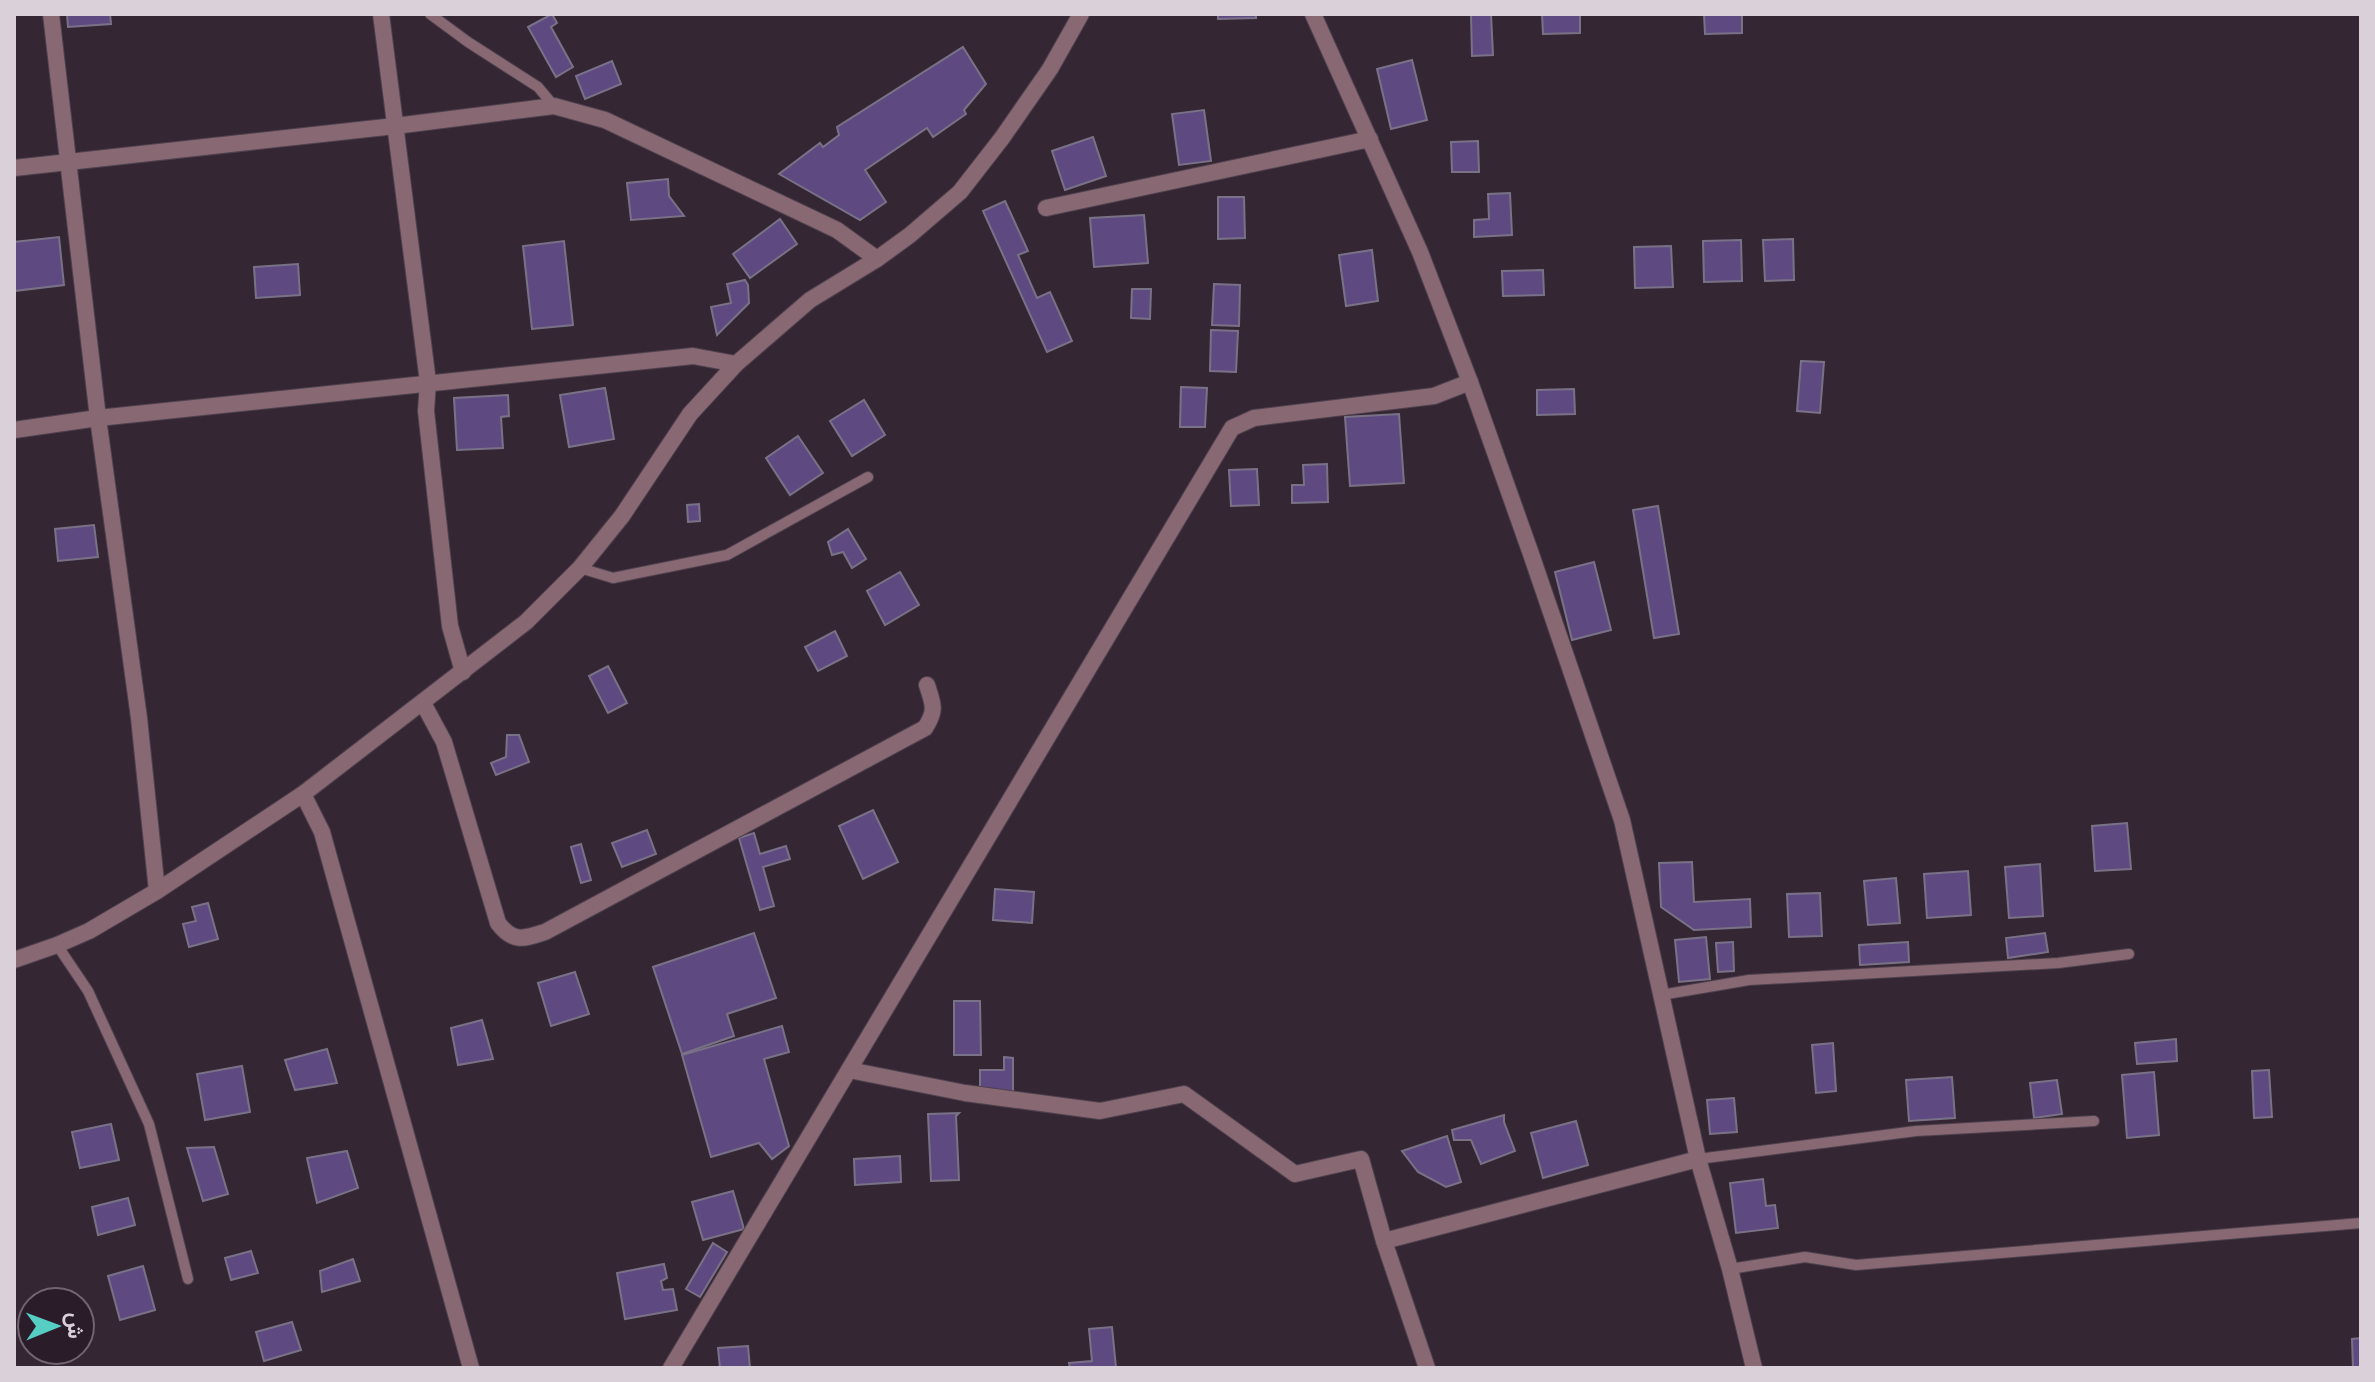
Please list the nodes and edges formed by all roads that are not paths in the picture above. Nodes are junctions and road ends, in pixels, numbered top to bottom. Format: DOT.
graph roads {
  1 [pos="51,14"];
  2 [pos="381,14"];
  3 [pos="430,14"];
  4 [pos="1081,14"];
  5 [pos="1313,14"];
  6 [pos="554,106"];
  7 [pos="395,126"];
  8 [pos="1370,139"];
  9 [pos="70,161"];
  10 [pos="14,168"];
  11 [pos="1046,208"];
  12 [pos="877,259"];
  13 [pos="736,364"];
  14 [pos="428,382"];
  15 [pos="1470,382"];
  16 [pos="98,418"];
  17 [pos="14,430"];
  18 [pos="868,477"];
  19 [pos="580,568"];
  20 [pos="463,672"];
  21 [pos="927,685"];
  22 [pos="423,703"];
  23 [pos="303,794"];
  24 [pos="157,891"];
  25 [pos="57,945"];
  26 [pos="2129,954"];
  27 [pos="14,960"];
  28 [pos="1661,995"];
  29 [pos="849,1070"];
  30 [pos="2094,1121"];
  31 [pos="1698,1159"];
  32 [pos="2361,1223"];
  33 [pos="1384,1241"];
  34 [pos="1730,1269"];
  35 [pos="188,1279"];
  36 [pos="471,1368"];
  37 [pos="671,1368"];
  38 [pos="1427,1368"];
  39 [pos="1754,1368"];
  1 -- 9 [label="street"];
  2 -- 7 [label="street"];
  3 -- 6 [label="lane"];
  4 -- 12 [label="street"];
  5 -- 8 [label="street"];
  6 -- 7 [label="street"];
  6 -- 12 [label="street"];
  7 -- 9 [label="street"];
  7 -- 14 [label="street"];
  8 -- 11 [label="street"];
  8 -- 15 [label="street"];
  9 -- 10 [label="street"];
  9 -- 16 [label="street"];
  12 -- 13 [label="street"];
  13 -- 14 [label="street"];
  13 -- 19 [label="street"];
  14 -- 16 [label="street"];
  14 -- 20 [label="street"];
  15 -- 28 [label="street"];
  15 -- 29 [label="street"];
  16 -- 17 [label="street"];
  16 -- 24 [label="street"];
  18 -- 19 [label="lane"];
  19 -- 20 [label="street"];
  20 -- 22 [label="street"];
  21 -- 22 [label="street"];
  22 -- 23 [label="street"];
  23 -- 24 [label="street"];
  23 -- 36 [label="street"];
  24 -- 25 [label="street"];
  25 -- 27 [label="street"];
  25 -- 35 [label="lane"];
  26 -- 28 [label="lane"];
  28 -- 31 [label="street"];
  29 -- 33 [label="street"];
  29 -- 37 [label="street"];
  30 -- 31 [label="lane"];
  31 -- 33 [label="street"];
  31 -- 34 [label="street"];
  32 -- 34 [label="lane"];
  33 -- 38 [label="street"];
  34 -- 39 [label="street"];
}
